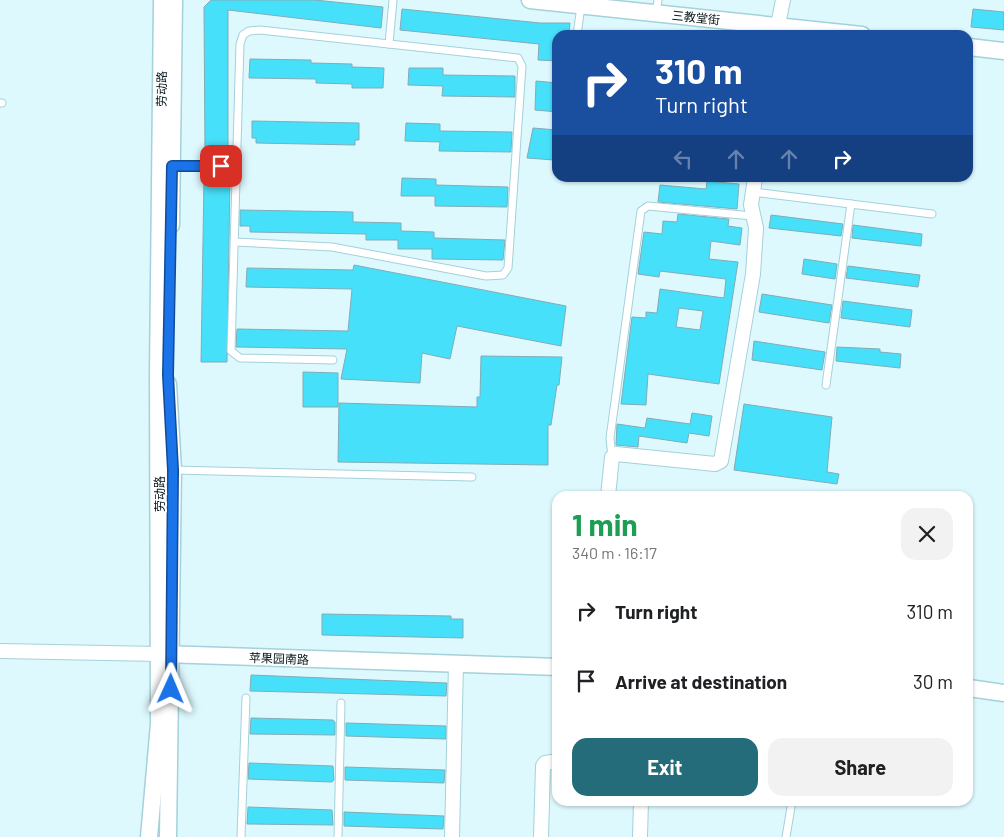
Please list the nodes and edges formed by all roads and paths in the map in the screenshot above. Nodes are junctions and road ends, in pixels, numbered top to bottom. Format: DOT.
graph roads {
  1 [pos="162,0"];
  2 [pos="174,0"];
  3 [pos="393,0"];
  4 [pos="530,0"];
  5 [pos="783,0"];
  6 [pos="581,4"];
  7 [pos="657,6"];
  8 [pos="578,30"];
  9 [pos="776,30"];
  10 [pos="389,44"];
  11 [pos="973,47"];
  12 [pos="1004,51"];
  13 [pos="172,166"];
  14 [pos="237,166"];
  15 [pos="754,182"];
  16 [pos="753,192"];
  17 [pos="851,204"];
  18 [pos="932,214"];
  19 [pos="752,216"];
  20 [pos="235,242"];
  21 [pos="332,360"];
  22 [pos="826,384"];
  23 [pos="612,457"];
  24 [pos="173,470"];
  25 [pos="472,477"];
  26 [pos="609,491"];
  27 [pos="0,651"];
  28 [pos="166,654"];
  29 [pos="456,664"];
  30 [pos="552,667"];
  31 [pos="973,689"];
  32 [pos="1004,693"];
  33 [pos="246,698"];
  34 [pos="341,703"];
  35 [pos="552,762"];
  36 [pos="641,806"];
  37 [pos="791,806"];
  38 [pos="149,837"];
  39 [pos="168,837"];
  40 [pos="241,837"];
  41 [pos="338,837"];
  42 [pos="452,837"];
  43 [pos="541,837"];
  44 [pos="640,837"];
  45 [pos="786,837"];
  1 -- 28 [label="street, 劳动路"];
  2 -- 13 [label="street, 劳动路"];
  3 -- 10 [label="lane"];
  4 -- 6 [label="street, 三教堂街"];
  5 -- 9 [label="street"];
  6 -- 7 [label="street, 三教堂街"];
  6 -- 8 [label="lane"];
  7 -- 9 [label="street, 三教堂街"];
  10 -- 14 [label="lane"];
  10 -- 20 [label="lane"];
  11 -- 12 [label="street"];
  13 -- 14 [label="lane"];
  13 -- 24 [label="street, 劳动路"];
  14 -- 20 [label="lane"];
  15 -- 16 [label="street"];
  16 -- 17 [label="lane"];
  16 -- 19 [label="street"];
  17 -- 18 [label="lane"];
  17 -- 22 [label="lane"];
  19 -- 23 [label="street"];
  19 -- 23 [label="lane"];
  20 -- 21 [label="lane"];
  23 -- 26 [label="street"];
  24 -- 25 [label="lane"];
  24 -- 28 [label="street, 劳动路"];
  27 -- 28 [label="street, 苹果园南路"];
  28 -- 29 [label="street, 苹果园南路"];
  28 -- 38 [label="street, 劳动路"];
  28 -- 39 [label="street, 劳动路"];
  29 -- 30 [label="street, 苹果园南路"];
  29 -- 42 [label="street"];
  31 -- 32 [label="street"];
  33 -- 40 [label="lane"];
  34 -- 41 [label="lane"];
  35 -- 43 [label="street"];
  36 -- 44 [label="street"];
  37 -- 45 [label="lane"];
}
